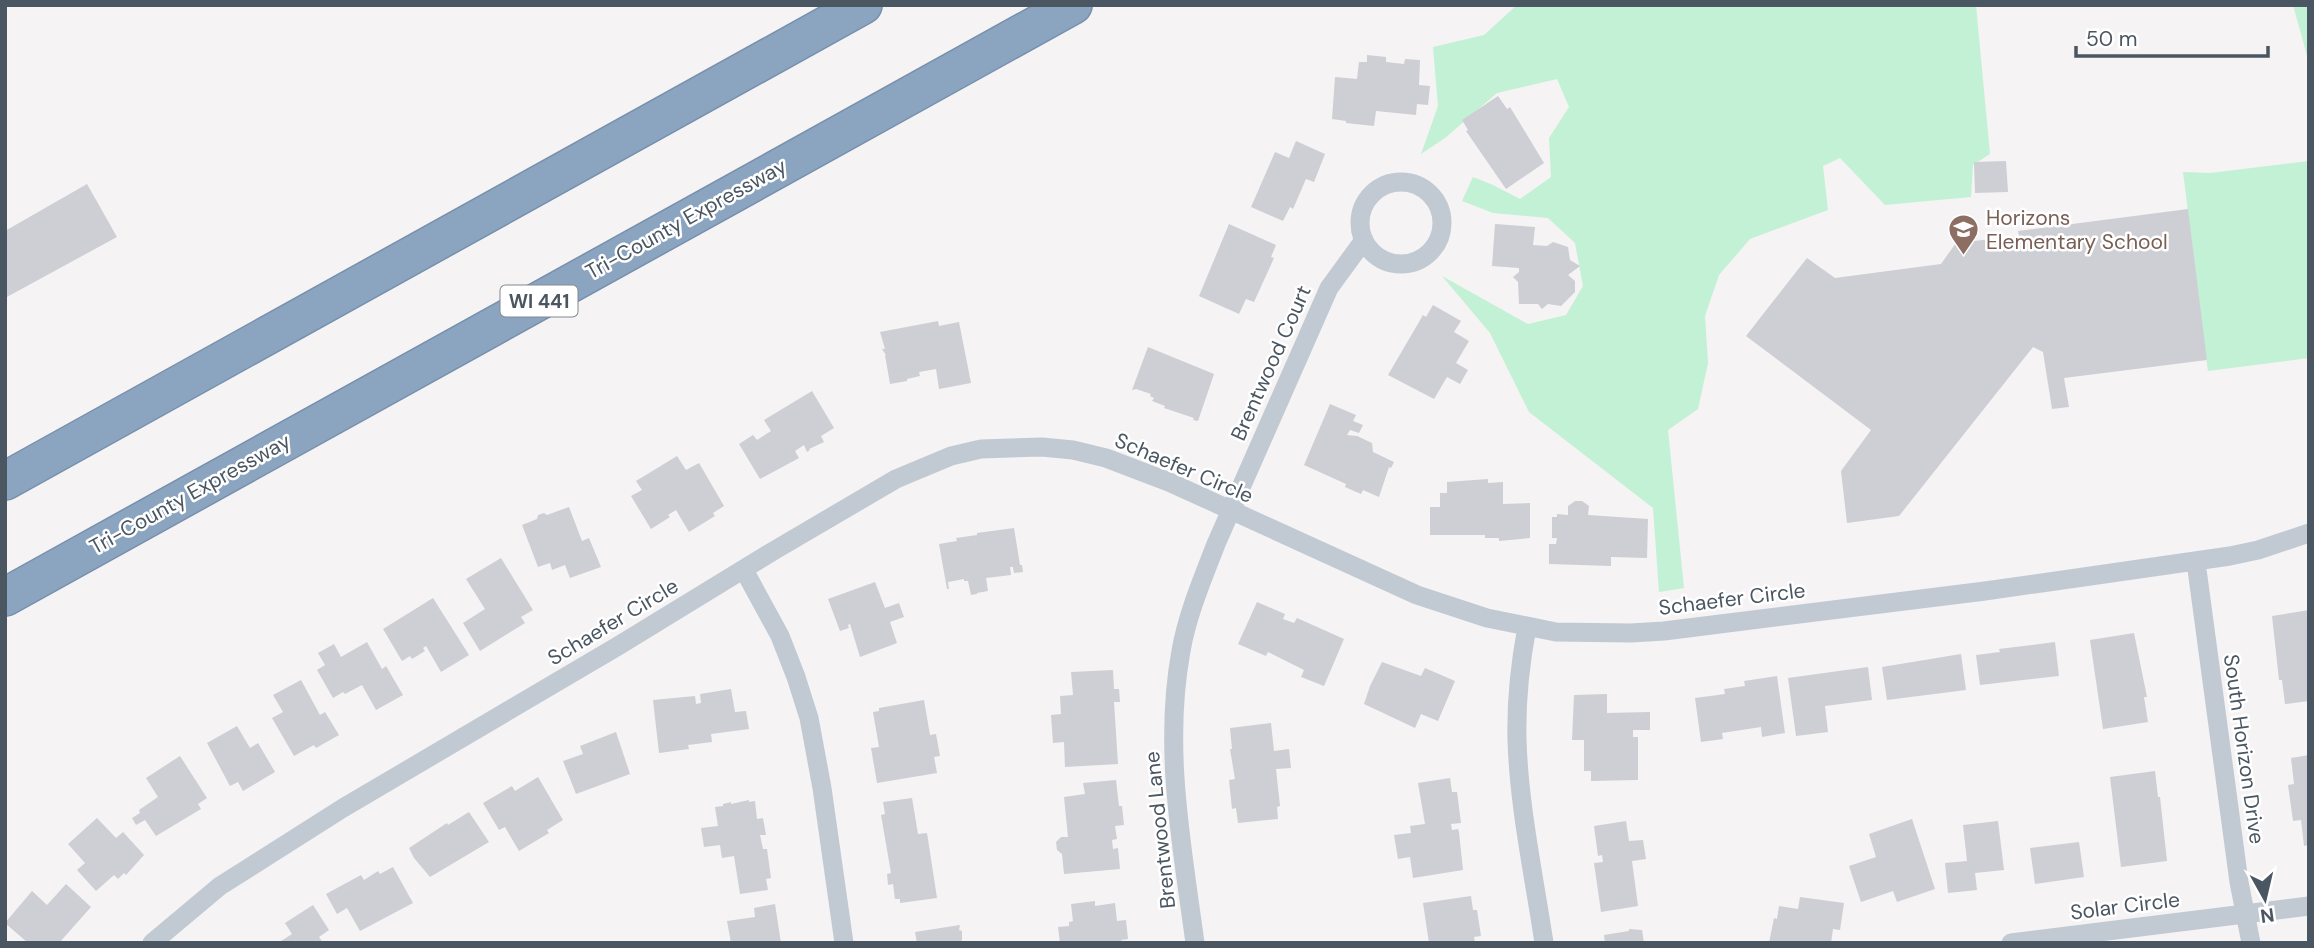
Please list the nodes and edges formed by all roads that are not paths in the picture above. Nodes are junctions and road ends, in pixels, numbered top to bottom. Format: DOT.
graph roads {
  1 [pos="863,5"];
  2 [pos="1073,5"];
  3 [pos="1364,240"];
  4 [pos="5,481"];
  5 [pos="1231,511"];
  6 [pos="2309,533"];
  7 [pos="2196,562"];
  8 [pos="744,569"];
  9 [pos="5,597"];
  10 [pos="1527,627"];
  11 [pos="2309,906"];
  12 [pos="2246,915"];
  13 [pos="152,943"];
  14 [pos="844,943"];
  15 [pos="1195,943"];
  16 [pos="1544,943"];
  17 [pos="2011,943"];
  18 [pos="2251,943"];
  1 -- 4 [label="highway"];
  2 -- 9 [label="highway, Tri-County Expressway / WI 441"];
  3 -- 3 [label="street"];
  3 -- 5 [label="street, Brentwood Court"];
  5 -- 8 [label="street, Schaefer Circle"];
  5 -- 10 [label="street, Schaefer Circle"];
  5 -- 15 [label="street, Brentwood Lane"];
  6 -- 7 [label="street, Schaefer Circle"];
  7 -- 10 [label="street, Schaefer Circle"];
  7 -- 12 [label="street, South Horizon Drive"];
  8 -- 13 [label="street, Schaefer Circle"];
  8 -- 14 [label="street"];
  10 -- 16 [label="street"];
  11 -- 12 [label="street, Solar Circle"];
  12 -- 17 [label="street, Solar Circle"];
  12 -- 18 [label="street, South Horizon Drive"];
}
